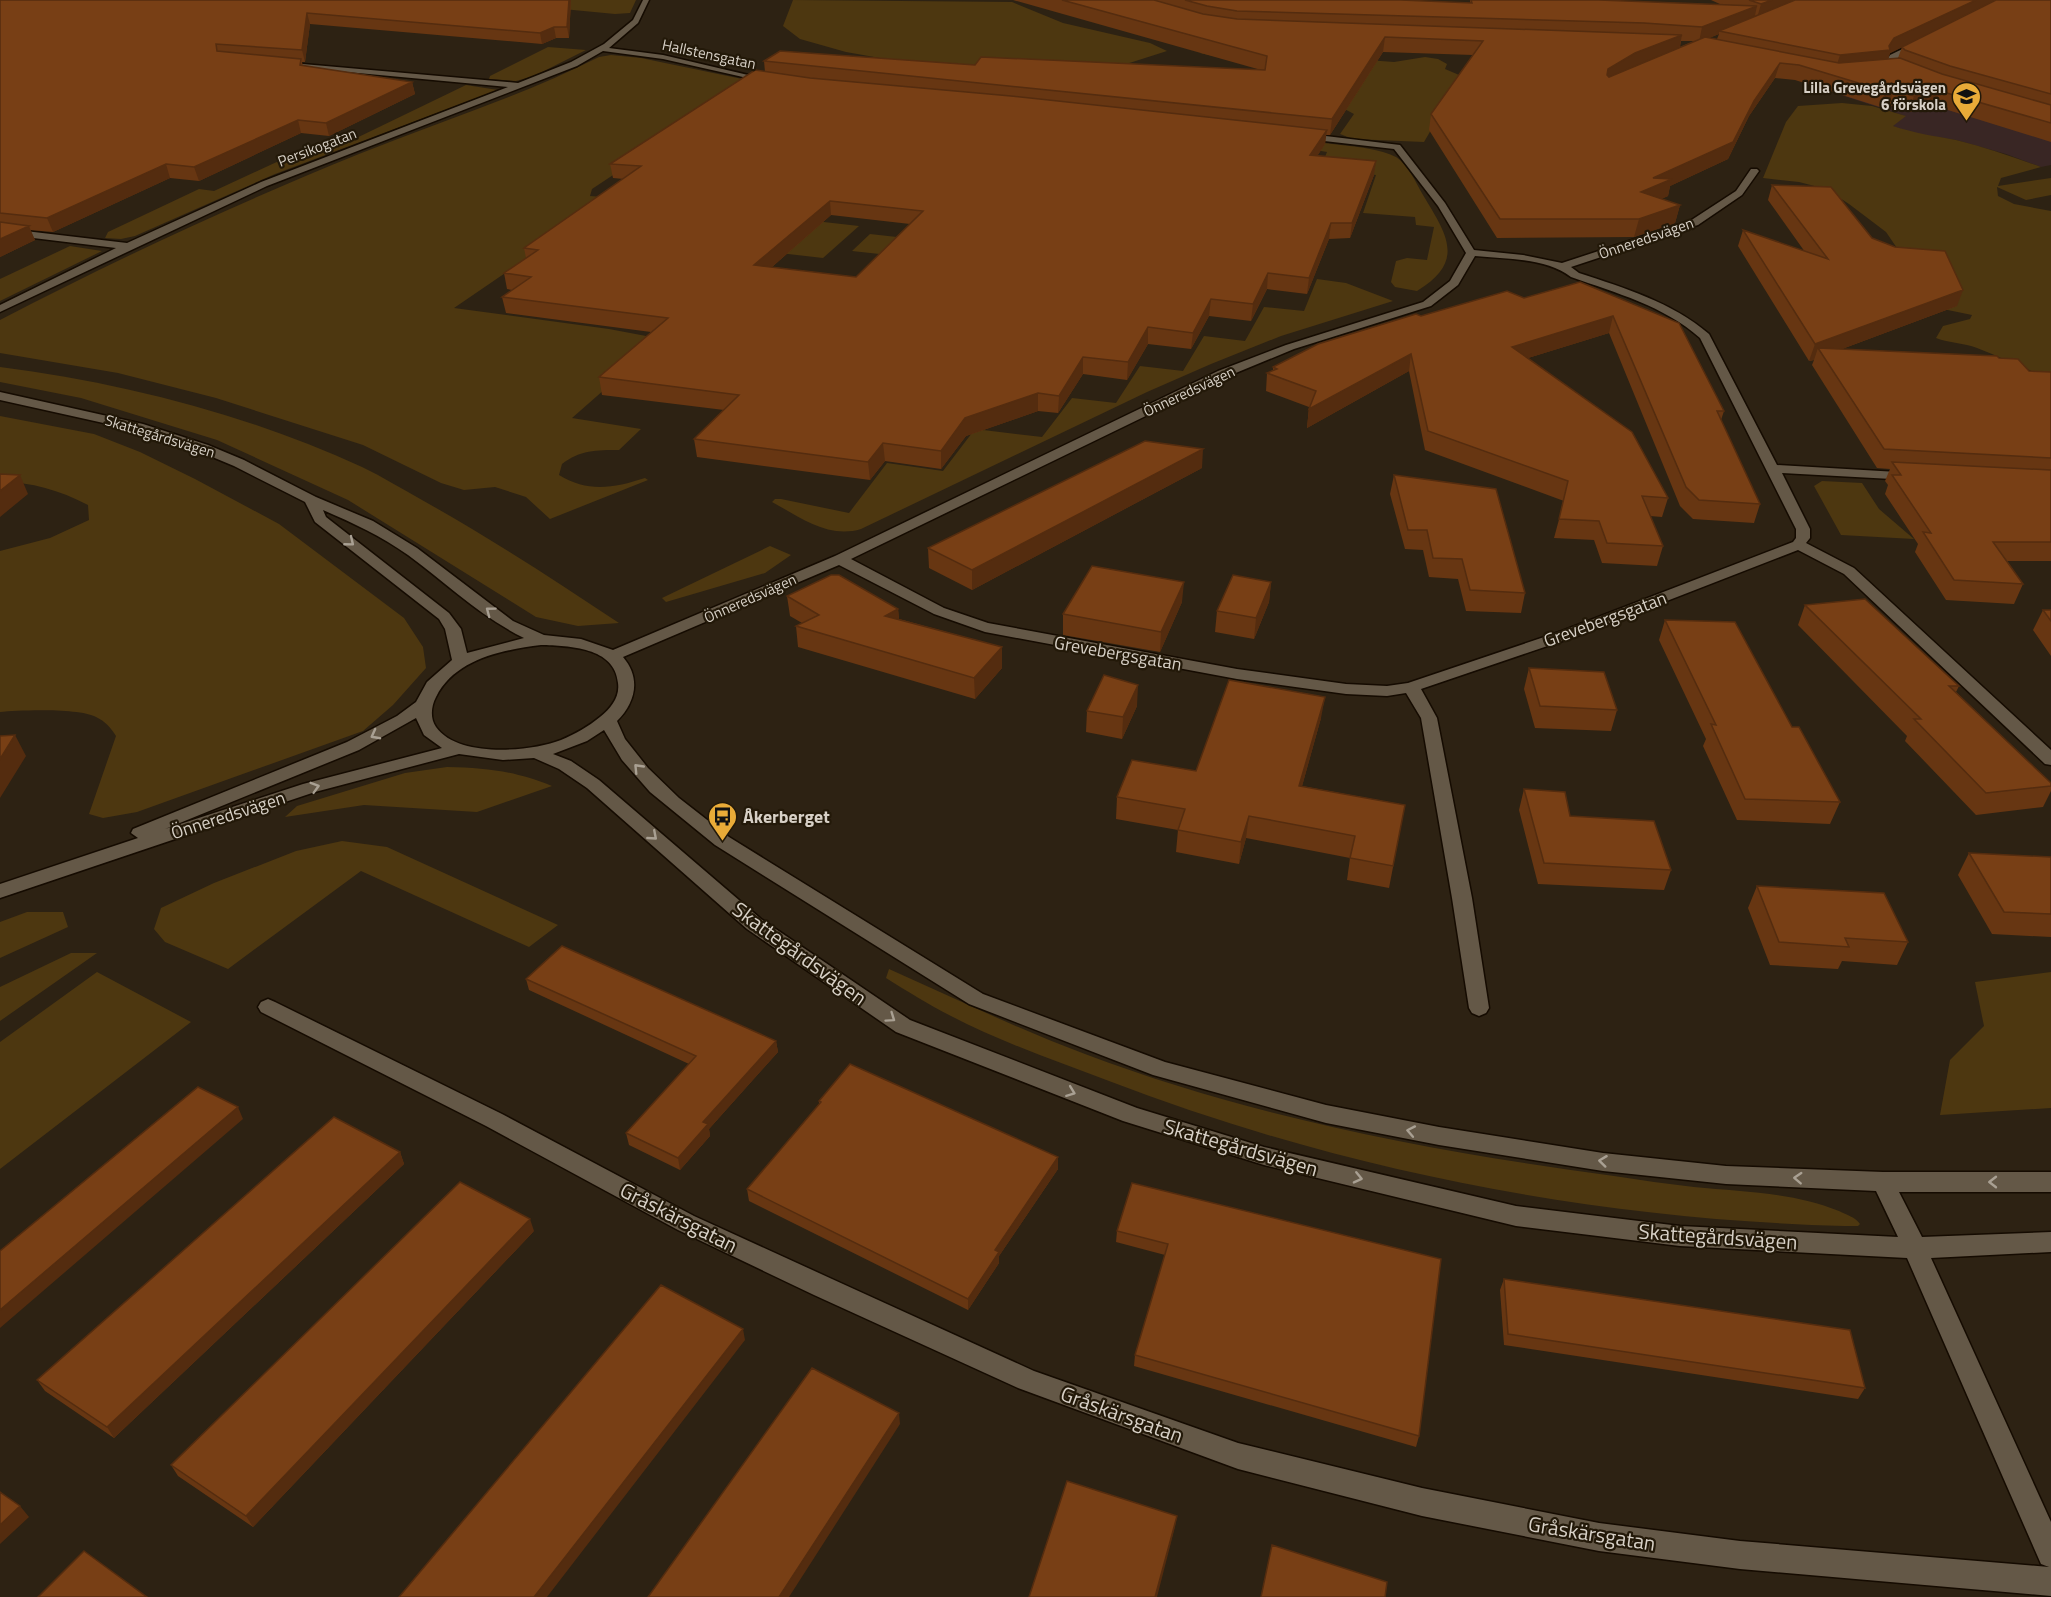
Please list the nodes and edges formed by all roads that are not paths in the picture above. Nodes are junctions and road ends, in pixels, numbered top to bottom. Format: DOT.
graph roads {
  1 [pos="646,0"];
  2 [pos="1928,40"];
  3 [pos="602,49"];
  4 [pos="269,63"];
  5 [pos="1878,70"];
  6 [pos="780,83"];
  7 [pos="521,86"];
  8 [pos="1286,134"];
  9 [pos="1754,171"];
  10 [pos="0,231"];
  11 [pos="128,246"];
  12 [pos="1471,254"];
  13 [pos="1563,267"];
  14 [pos="0,309"];
  15 [pos="0,396"];
  16 [pos="1774,469"];
  17 [pos="1927,477"];
  18 [pos="311,500"];
  19 [pos="1798,545"];
  20 [pos="840,559"];
  21 [pos="541,640"];
  22 [pos="612,656"];
  23 [pos="461,663"];
  24 [pos="1411,687"];
  25 [pos="424,704"];
  26 [pos="608,720"];
  27 [pos="459,749"];
  28 [pos="536,752"];
  29 [pos="2051,760"];
  30 [pos="0,891"];
  31 [pos="267,1007"];
  32 [pos="1479,1008"];
  33 [pos="1883,1182"];
  34 [pos="2051,1182"];
  35 [pos="2051,1242"];
  36 [pos="1915,1248"];
  37 [pos="2051,1554"];
  38 [pos="2051,1581"];
  1 -- 3 [label="street, Persikogatan"];
  2 -- 5 [label="street"];
  3 -- 6 [label="street, Hallstensgatan"];
  3 -- 7 [label="street, Persikogatan"];
  4 -- 7 [label="street, Persikogatan"];
  7 -- 11 [label="street, Persikogatan"];
  8 -- 12 [label="street"];
  9 -- 13 [label="street, Önneredsvägen"];
  10 -- 11 [label="street"];
  11 -- 14 [label="street, Persikogatan"];
  12 -- 13 [label="street"];
  12 -- 20 [label="street, Önneredsvägen"];
  13 -- 16 [label="street"];
  15 -- 18 [label="street, Skattegårdsvägen"];
  16 -- 17 [label="street"];
  16 -- 19 [label="street"];
  21 -- 18 [label="street, Skattegårdsvägen, one-way"];
  18 -- 23 [label="street, Skattegårdsvägen, one-way"];
  19 -- 24 [label="street, Grevebergsgatan"];
  19 -- 29 [label="street"];
  20 -- 22 [label="street, Önneredsvägen"];
  20 -- 24 [label="street, Grevebergsgatan"];
  21 -- 22 [label="street, Skattegårdsvägen"];
  21 -- 23 [label="street, Skattegårdsvägen"];
  22 -- 26 [label="street, Skattegårdsvägen"];
  23 -- 25 [label="street, Skattegårdsvägen"];
  24 -- 32 [label="street"];
  25 -- 27 [label="street, Skattegårdsvägen"];
  25 -- 30 [label="street, Önneredsvägen, one-way"];
  26 -- 28 [label="street, Skattegårdsvägen"];
  33 -- 26 [label="street, one-way"];
  27 -- 28 [label="street, Skattegårdsvägen"];
  30 -- 27 [label="street, Önneredsvägen, one-way"];
  28 -- 36 [label="street, Skattegårdsvägen, one-way"];
  31 -- 38 [label="street, Gråskärsgatan"];
  34 -- 33 [label="street, one-way"];
  33 -- 36 [label="street"];
  35 -- 36 [label="street, Skattegårdsvägen"];
  36 -- 37 [label="street"];
}
